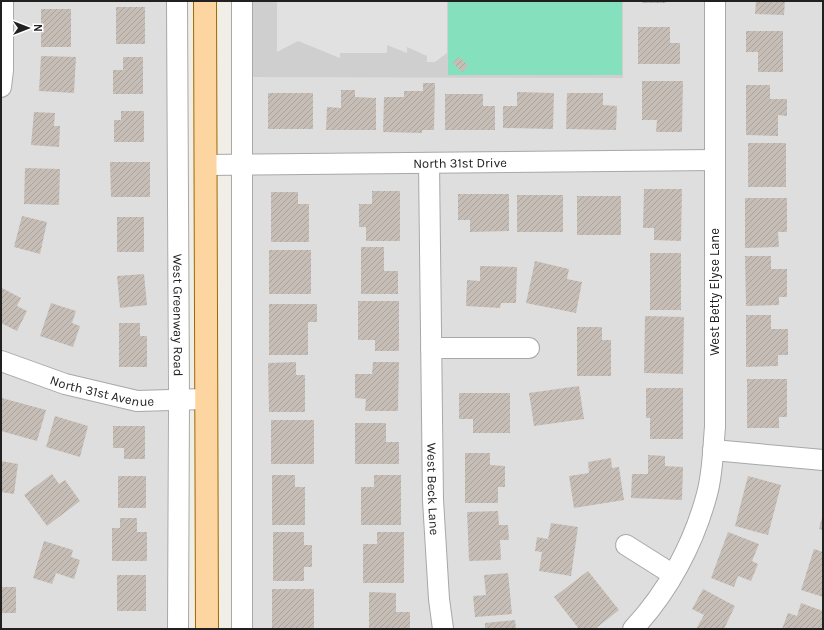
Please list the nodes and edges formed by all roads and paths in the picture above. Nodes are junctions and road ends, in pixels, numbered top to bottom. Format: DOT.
graph roads {
  1 [pos="3,1"];
  2 [pos="177,1"];
  3 [pos="205,1"];
  4 [pos="242,1"];
  5 [pos="715,1"];
  6 [pos="1,86"];
  7 [pos="714,160"];
  8 [pos="429,163"];
  9 [pos="242,164"];
  10 [pos="206,165"];
  11 [pos="431,348"];
  12 [pos="529,348"];
  13 [pos="1,361"];
  14 [pos="206,399"];
  15 [pos="179,400"];
  16 [pos="713,450"];
  17 [pos="823,460"];
  18 [pos="626,545"];
  19 [pos="672,574"];
  20 [pos="178,629"];
  21 [pos="207,629"];
  22 [pos="242,629"];
  23 [pos="443,629"];
  24 [pos="633,629"];
  1 -- 6 [label="street"];
  2 -- 15 [label="street, West Greenway Road"];
  3 -- 10 [label="main road, West Greenway Road"];
  4 -- 9 [label="street"];
  5 -- 7 [label="street, West Betty Elyse Lane"];
  7 -- 8 [label="street, North 31st Drive"];
  7 -- 16 [label="street, West Betty Elyse Lane"];
  8 -- 9 [label="street, North 31st Drive"];
  8 -- 11 [label="street, West Beck Lane"];
  9 -- 10 [label="street, North 31st Drive"];
  9 -- 22 [label="street"];
  10 -- 14 [label="main road, West Greenway Road"];
  11 -- 12 [label="street"];
  11 -- 23 [label="street, West Beck Lane"];
  13 -- 15 [label="street, North 31st Avenue"];
  14 -- 15 [label="street, North 31st Avenue"];
  14 -- 21 [label="main road, West Greenway Road"];
  15 -- 20 [label="street, West Greenway Road"];
  16 -- 17 [label="street"];
  16 -- 19 [label="street, West Betty Elyse Lane"];
  18 -- 19 [label="street"];
  19 -- 24 [label="street, West Betty Elyse Lane"];
}
